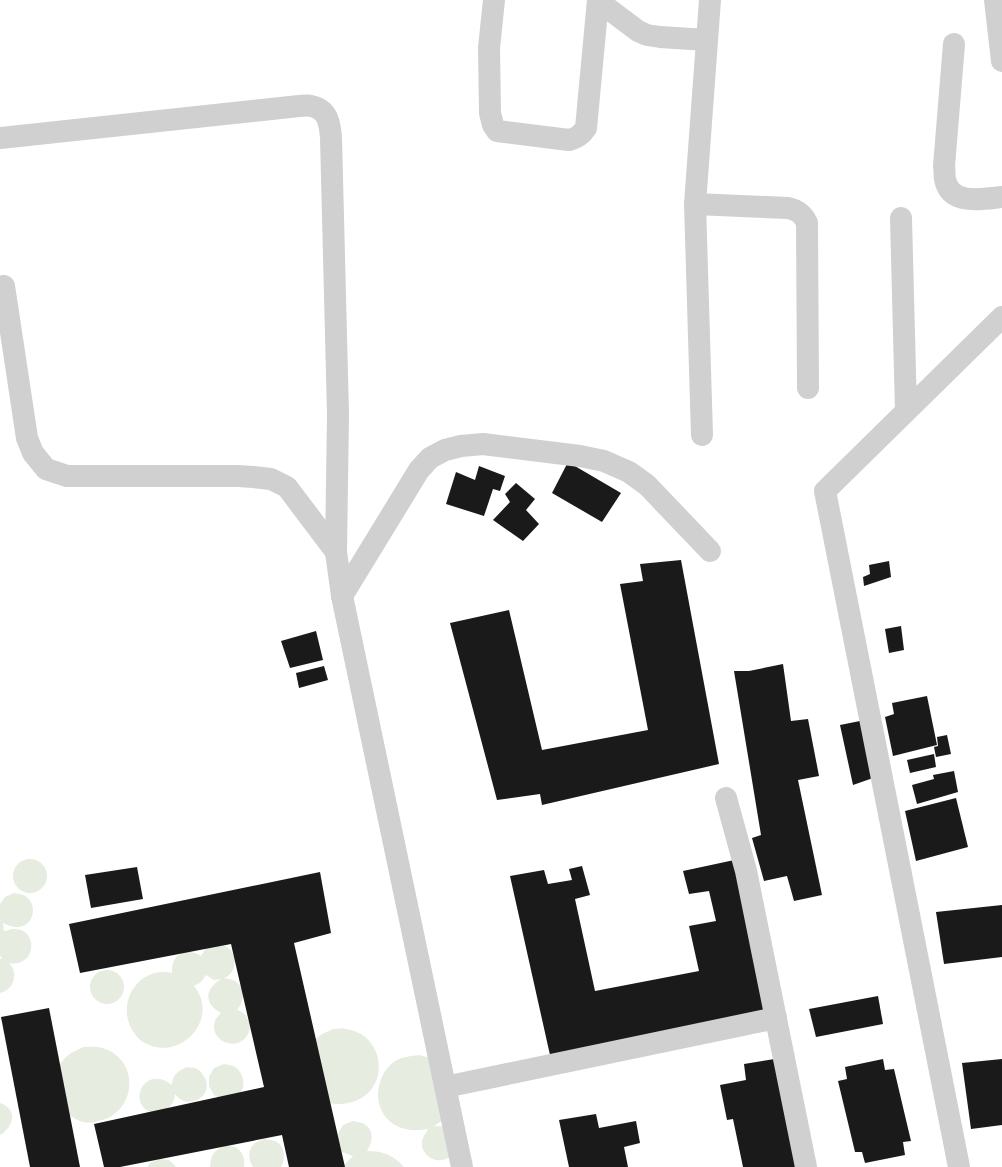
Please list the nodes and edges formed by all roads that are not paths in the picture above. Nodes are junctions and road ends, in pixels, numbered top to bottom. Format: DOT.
graph roads {
  1 [pos="494,0"];
  2 [pos="710,0"];
  3 [pos="996,0"];
  4 [pos="598,1"];
  5 [pos="706,40"];
  6 [pos="954,44"];
  7 [pos="1002,61"];
  8 [pos="0,138"];
  9 [pos="1002,197"];
  10 [pos="695,204"];
  11 [pos="901,218"];
  12 [pos="4,286"];
  13 [pos="1002,317"];
  14 [pos="808,388"];
  15 [pos="906,411"];
  16 [pos="702,434"];
  17 [pos="710,551"];
  18 [pos="336,552"];
  19 [pos="342,596"];
  20 [pos="726,798"];
  21 [pos="776,1018"];
  22 [pos="445,1087"];
  23 [pos="462,1167"];
  24 [pos="806,1167"];
  25 [pos="959,1167"];
  1 -- 4 [label="street"];
  2 -- 5 [label="street"];
  3 -- 7 [label="street"];
  4 -- 5 [label="street"];
  5 -- 10 [label="street"];
  6 -- 9 [label="street"];
  8 -- 18 [label="street"];
  10 -- 14 [label="street"];
  10 -- 16 [label="street"];
  11 -- 15 [label="street"];
  12 -- 18 [label="street"];
  13 -- 15 [label="street"];
  15 -- 25 [label="street"];
  17 -- 19 [label="street"];
  18 -- 19 [label="street"];
  19 -- 22 [label="street"];
  20 -- 21 [label="street"];
  21 -- 22 [label="street"];
  21 -- 24 [label="street"];
  22 -- 23 [label="street"];
}
